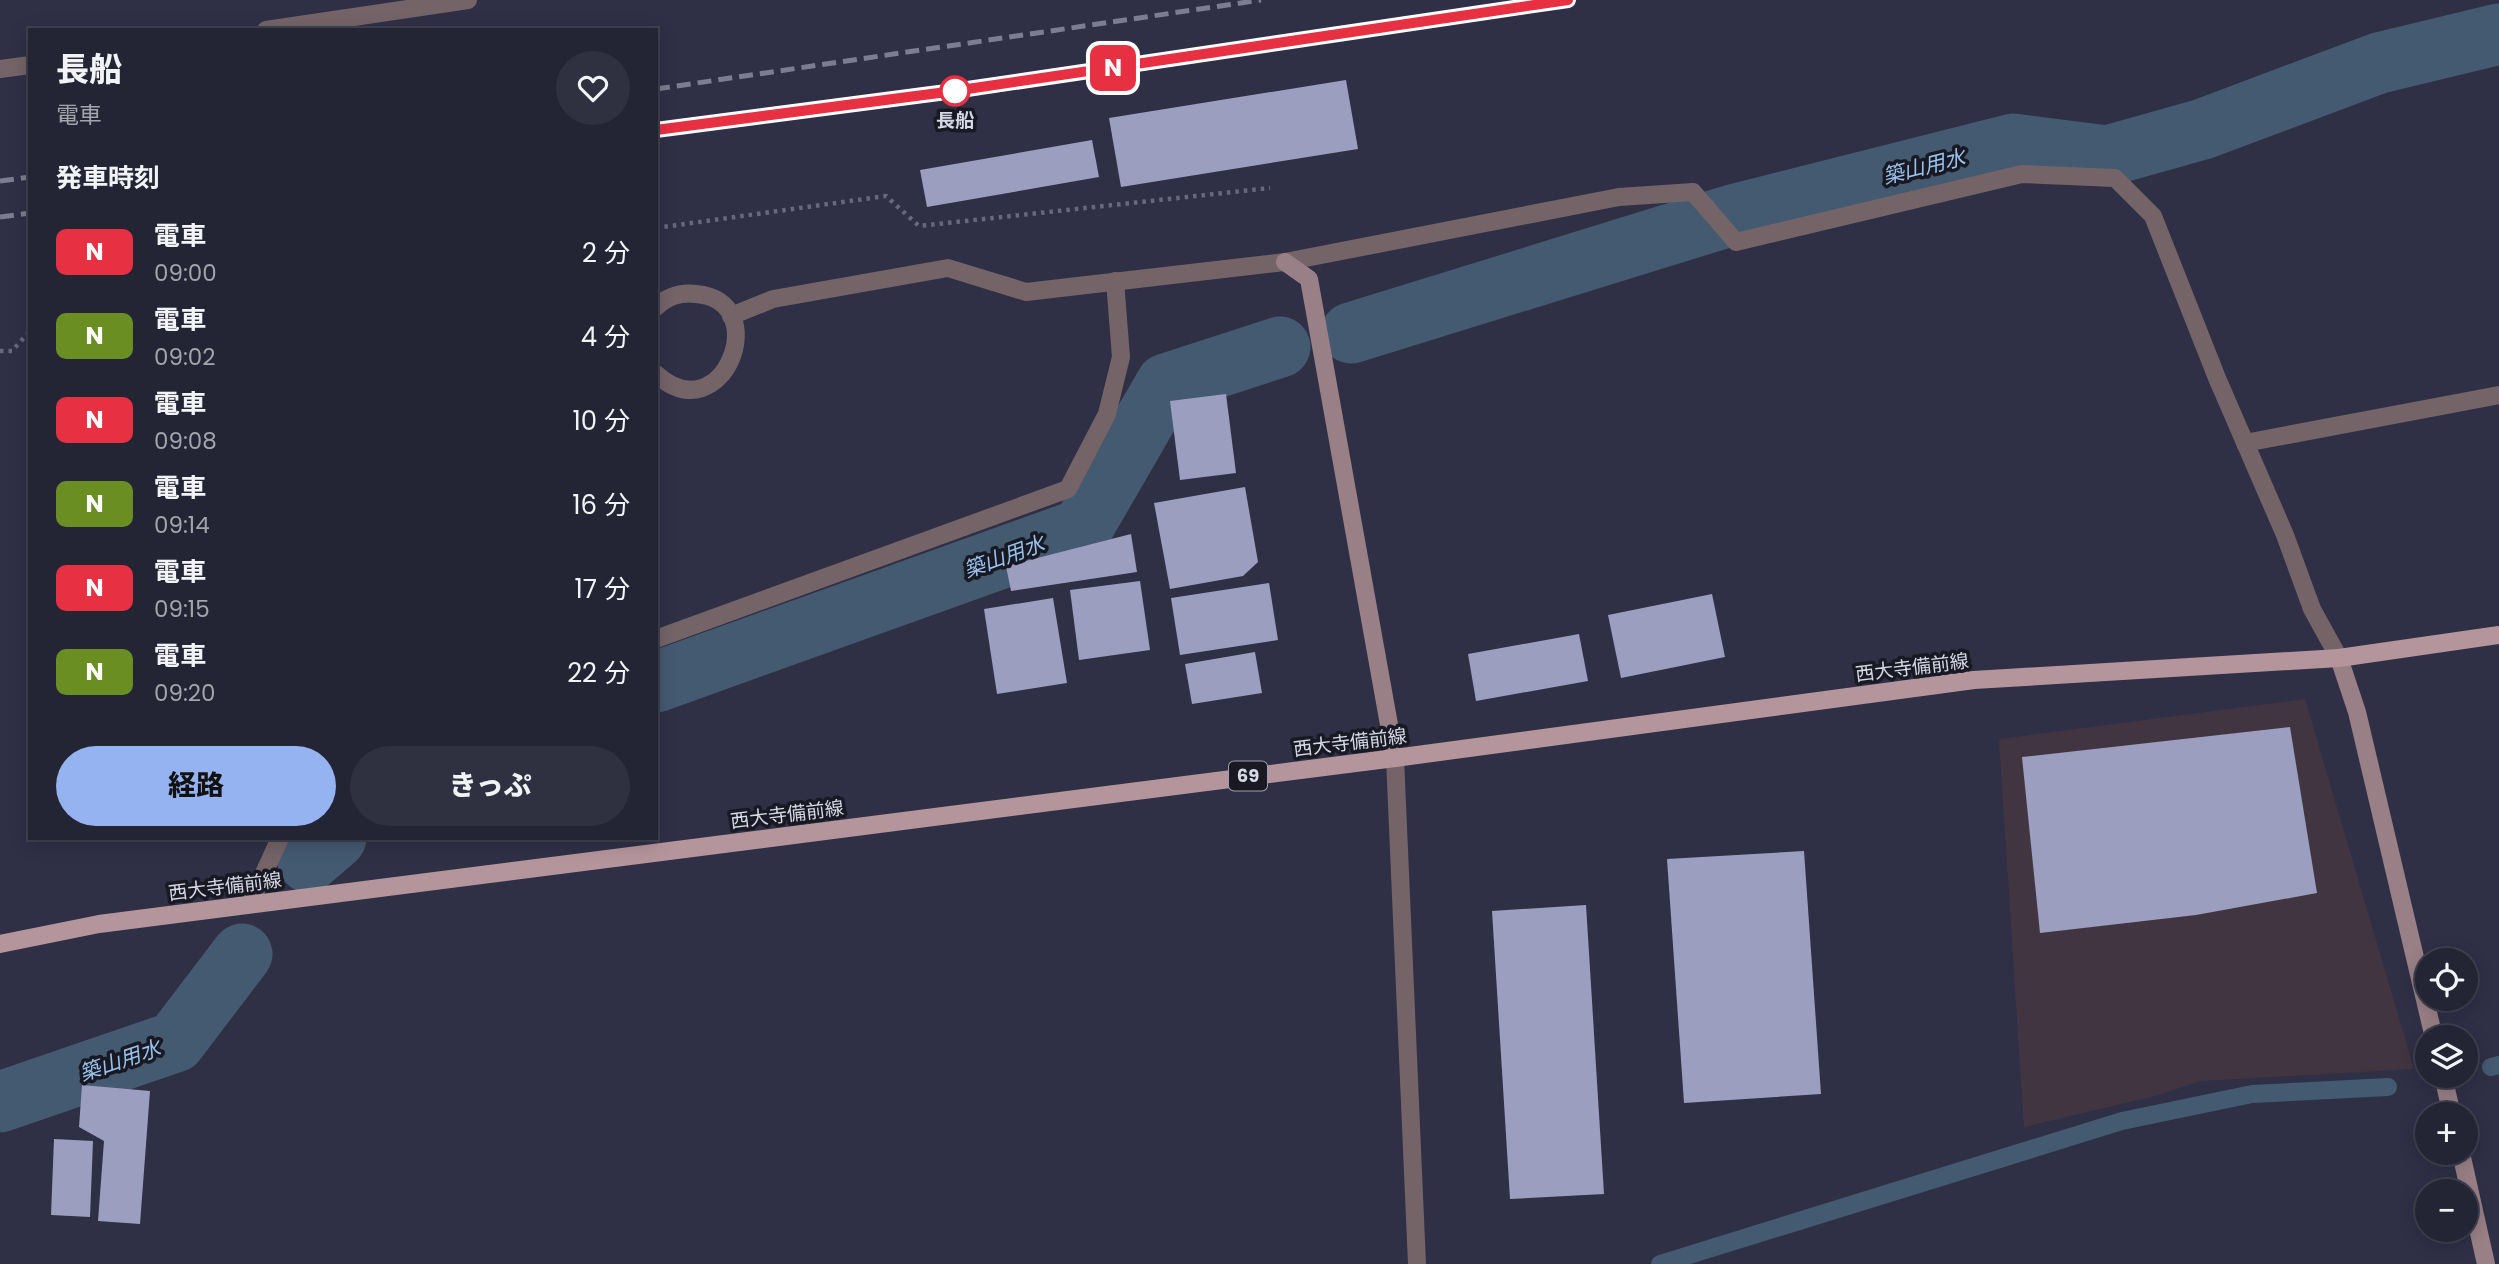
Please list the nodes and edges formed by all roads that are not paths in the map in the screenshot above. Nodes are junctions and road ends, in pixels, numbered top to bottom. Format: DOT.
graph roads {
  1 [pos="468,0"];
  2 [pos="279,28"];
  3 [pos="28,65"];
  4 [pos="0,69"];
  5 [pos="1285,262"];
  6 [pos="1115,281"];
  7 [pos="658,305"];
  8 [pos="731,316"];
  9 [pos="658,376"];
  10 [pos="2499,395"];
  11 [pos="2245,443"];
  12 [pos="2499,635"];
  13 [pos="658,638"];
  14 [pos="2339,658"];
  15 [pos="1395,758"];
  16 [pos="279,840"];
  17 [pos="250,904"];
  18 [pos="0,944"];
  19 [pos="2431,1025"];
  20 [pos="2464,1165"];
  21 [pos="1417,1264"];
  22 [pos="2486,1264"];
  1 -- 2 [label="street"];
  3 -- 4 [label="street"];
  5 -- 6 [label="street"];
  5 -- 11 [label="street"];
  5 -- 15 [label="street"];
  6 -- 8 [label="street"];
  6 -- 13 [label="street"];
  7 -- 8 [label="street"];
  8 -- 9 [label="street"];
  10 -- 11 [label="street"];
  11 -- 14 [label="street"];
  12 -- 14 [label="main road, 西大寺備前線 / 69"];
  14 -- 15 [label="main road, 西大寺備前線 / 69"];
  14 -- 19 [label="street"];
  15 -- 17 [label="main road, 西大寺備前線 / 69"];
  15 -- 21 [label="street"];
  16 -- 17 [label="street"];
  17 -- 18 [label="main road, 西大寺備前線 / 69"];
  20 -- 22 [label="street"];
}
